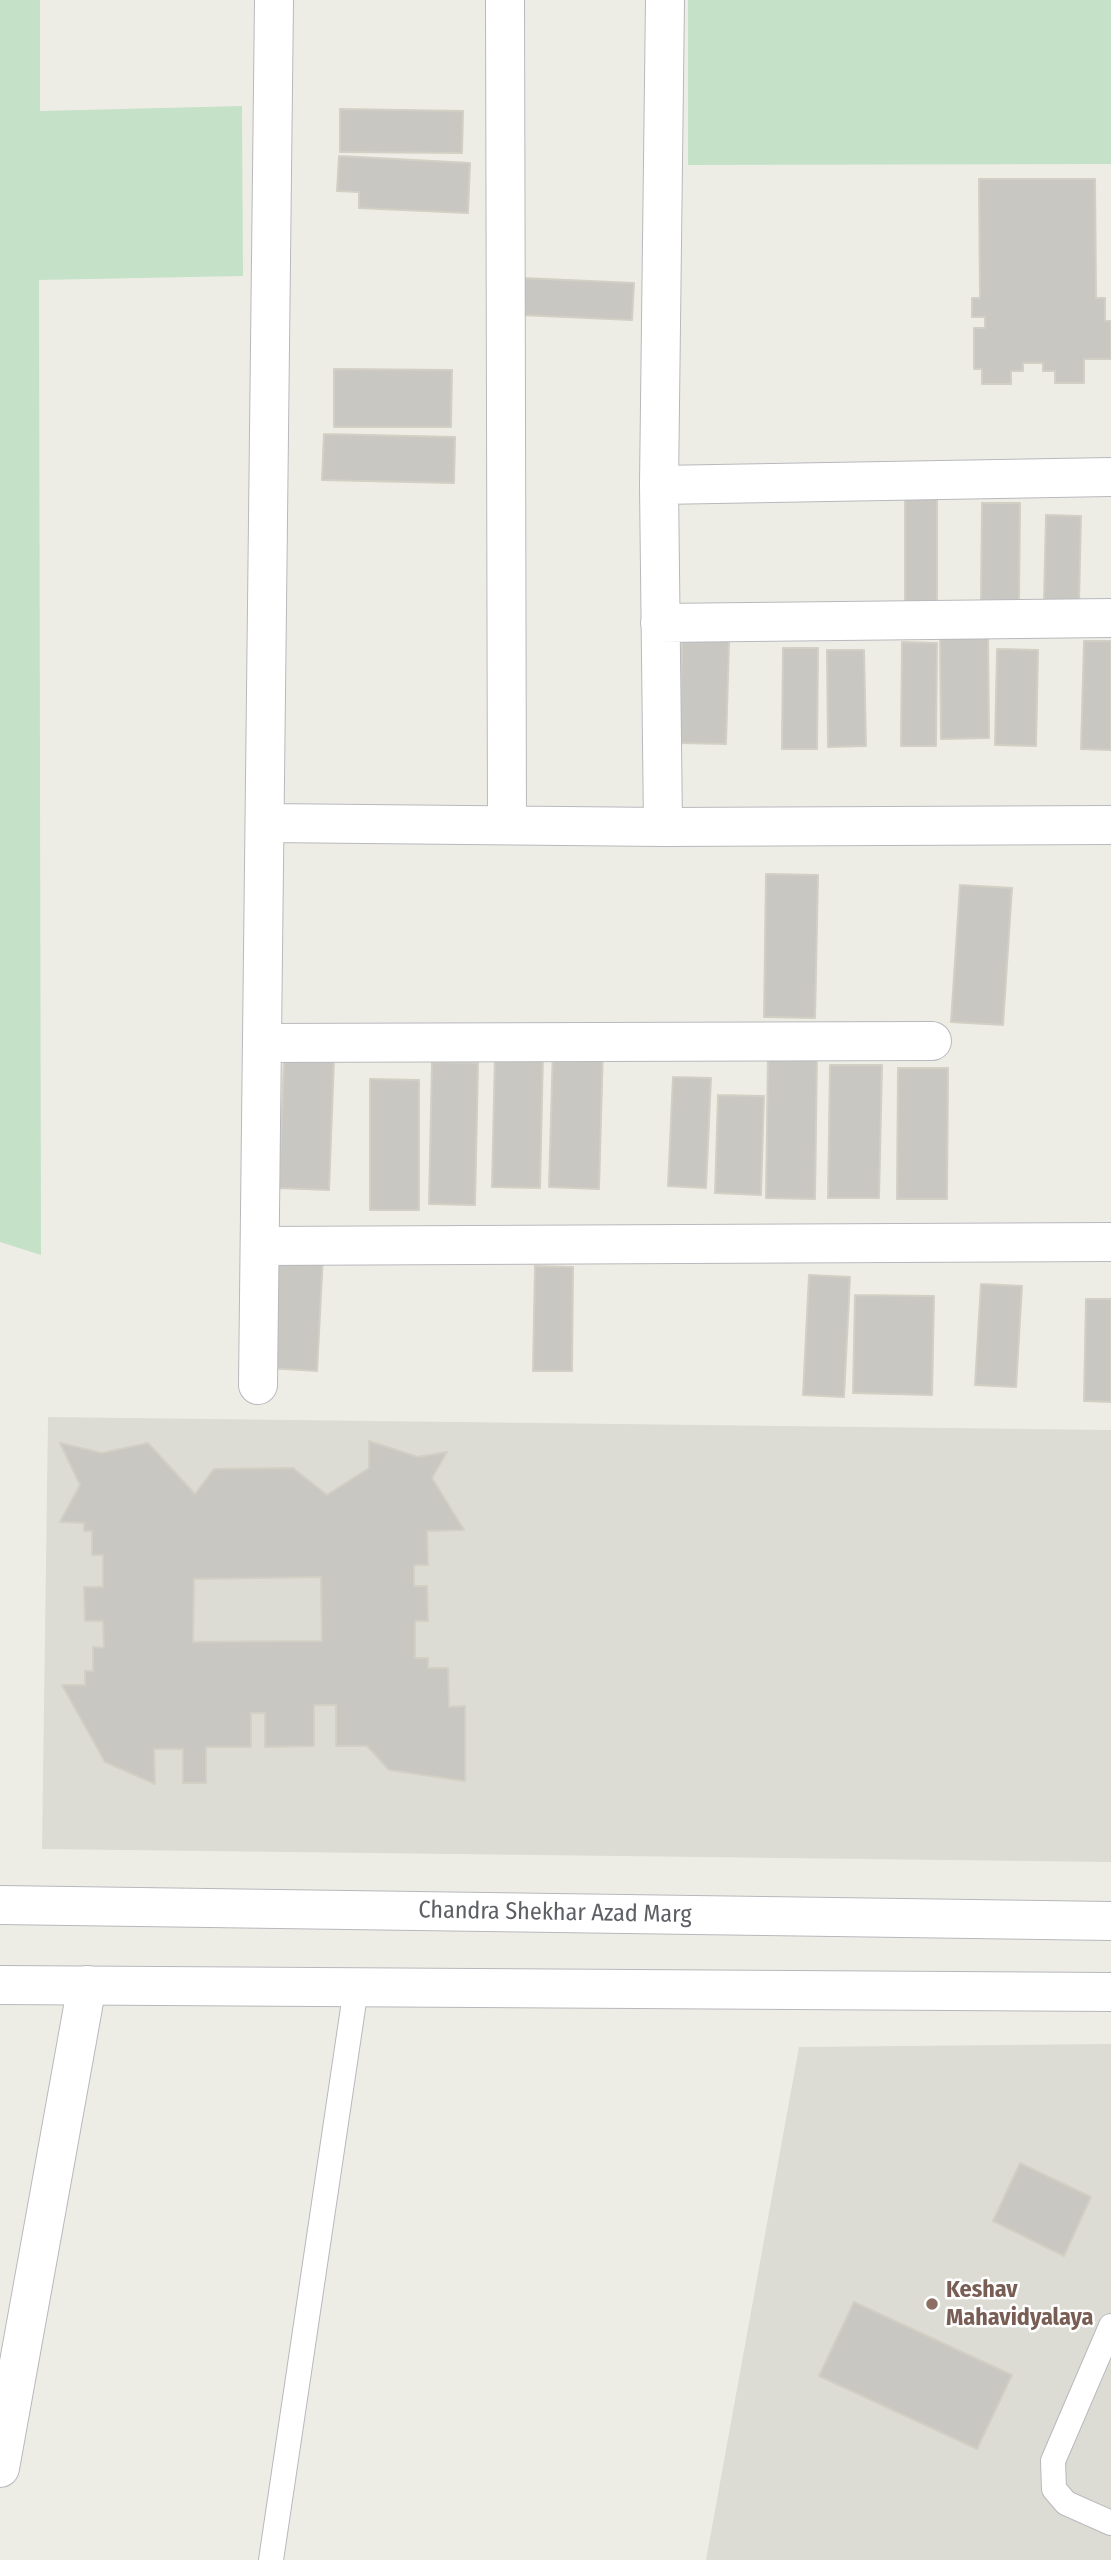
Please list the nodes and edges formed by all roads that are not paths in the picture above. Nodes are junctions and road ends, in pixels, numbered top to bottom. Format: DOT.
graph roads {
  1 [pos="274,0"];
  2 [pos="505,0"];
  3 [pos="665,0"];
  4 [pos="1111,477"];
  5 [pos="659,485"];
  6 [pos="1111,618"];
  7 [pos="660,623"];
  8 [pos="267,822"];
  9 [pos="507,825"];
  10 [pos="1111,825"];
  11 [pos="663,827"];
  12 [pos="932,1041"];
  13 [pos="263,1043"];
  14 [pos="1111,1242"];
  15 [pos="260,1246"];
  16 [pos="258,1385"];
  17 [pos="0,1905"];
  18 [pos="1111,1921"];
  19 [pos="0,1985"];
  20 [pos="88,1985"];
  21 [pos="356,1988"];
  22 [pos="1111,1992"];
  23 [pos="1111,2326"];
  24 [pos="2,2449"];
  25 [pos="1111,2523"];
  26 [pos="271,2560"];
  1 -- 8 [label="street"];
  2 -- 9 [label="street"];
  3 -- 5 [label="street"];
  4 -- 5 [label="street"];
  5 -- 7 [label="street"];
  6 -- 7 [label="street"];
  7 -- 11 [label="street"];
  8 -- 9 [label="street"];
  8 -- 13 [label="street"];
  9 -- 11 [label="street"];
  10 -- 11 [label="street"];
  12 -- 13 [label="street"];
  13 -- 15 [label="street"];
  14 -- 15 [label="street"];
  15 -- 16 [label="street"];
  17 -- 18 [label="street, Chandra Shekhar Azad Marg"];
  19 -- 20 [label="street"];
  20 -- 21 [label="street"];
  20 -- 24 [label="street"];
  21 -- 22 [label="street"];
  21 -- 26 [label="lane"];
  23 -- 25 [label="lane"];
}
